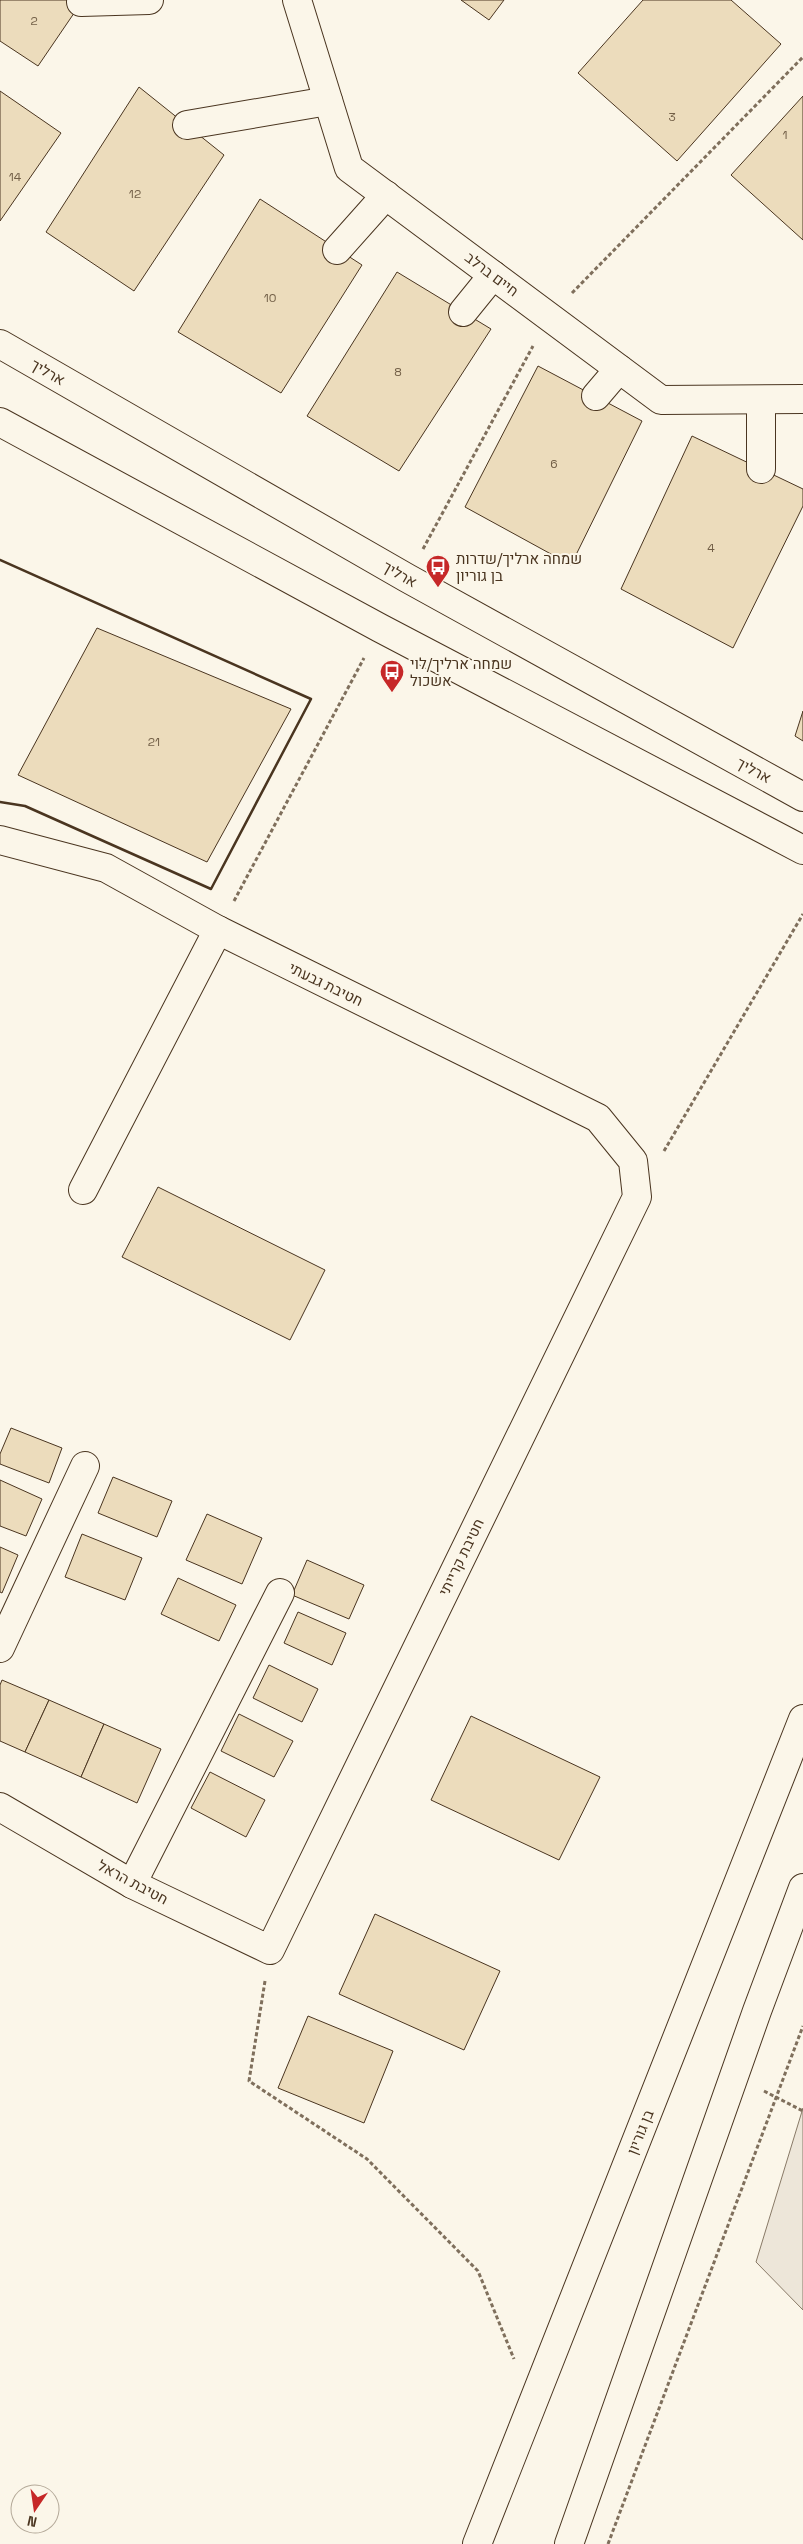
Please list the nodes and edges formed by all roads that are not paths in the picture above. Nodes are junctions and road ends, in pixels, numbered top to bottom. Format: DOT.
graph roads {
  1 [pos="149,0"];
  2 [pos="297,0"];
  3 [pos="81,2"];
  4 [pos="328,101"];
  5 [pos="187,125"];
  6 [pos="386,195"];
  7 [pos="337,250"];
  8 [pos="493,275"];
  9 [pos="463,312"];
  10 [pos="0,344"];
  11 [pos="619,369"];
  12 [pos="596,396"];
  13 [pos="803,399"];
  14 [pos="761,400"];
  15 [pos="0,422"];
  16 [pos="761,469"];
  17 [pos="803,797"];
  18 [pos="0,840"];
  19 [pos="803,850"];
  20 [pos="218,930"];
  21 [pos="633,1160"];
  22 [pos="83,1190"];
  23 [pos="85,1466"];
  24 [pos="280,1592"];
  25 [pos="0,1648"];
  26 [pos="803,1719"];
  27 [pos="0,1807"];
  28 [pos="132,1884"];
  29 [pos="803,1888"];
  30 [pos="270,1950"];
  31 [pos="477,2544"];
  32 [pos="569,2544"];
  1 -- 3 [label="street"];
  2 -- 4 [label="street, חיים ברלב"];
  4 -- 5 [label="street"];
  4 -- 6 [label="street, חיים ברלב"];
  6 -- 7 [label="street"];
  6 -- 8 [label="street, חיים ברלב"];
  8 -- 9 [label="street"];
  8 -- 11 [label="street, חיים ברלב"];
  10 -- 17 [label="street, ארליך"];
  11 -- 12 [label="street"];
  11 -- 14 [label="street, חיים ברלב"];
  13 -- 14 [label="street, חיים ברלב"];
  14 -- 16 [label="street"];
  15 -- 19 [label="street"];
  18 -- 20 [label="street, חטיבת גבעתי"];
  20 -- 21 [label="street, חטיבת גבעתי"];
  20 -- 22 [label="street"];
  21 -- 30 [label="street, חטיבת קרייתי"];
  23 -- 25 [label="street"];
  24 -- 28 [label="street"];
  26 -- 31 [label="street, בן גוריון"];
  27 -- 28 [label="street, חטיבת הראל"];
  28 -- 30 [label="street, חטיבת הראל"];
  29 -- 32 [label="street"];
}
